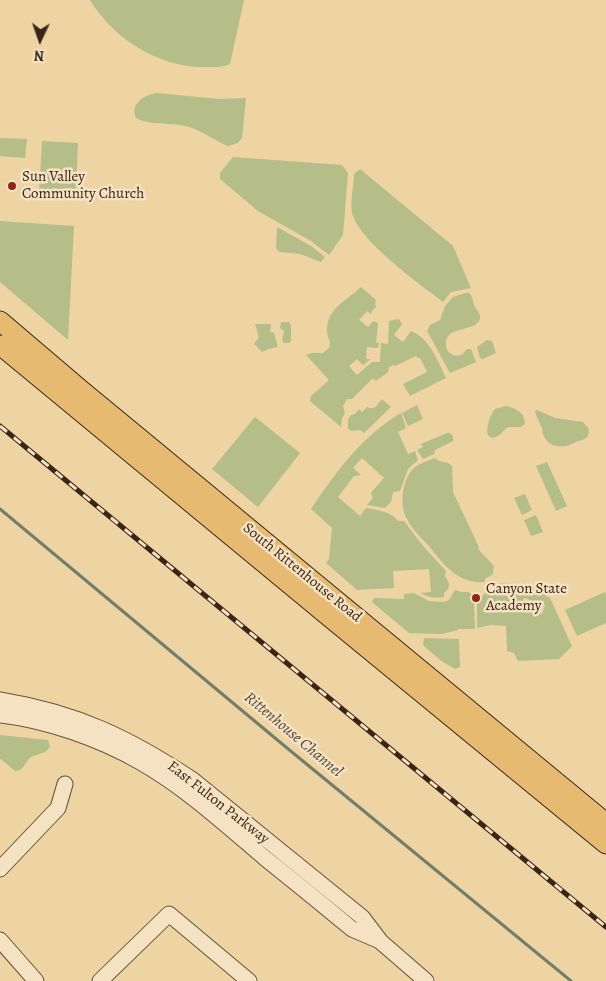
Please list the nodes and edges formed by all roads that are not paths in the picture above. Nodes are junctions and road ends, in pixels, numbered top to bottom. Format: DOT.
graph roads {
  1 [pos="0,321"];
  2 [pos="0,345"];
  3 [pos="270,557"];
  4 [pos="0,700"];
  5 [pos="0,715"];
  6 [pos="65,784"];
  7 [pos="606,823"];
  8 [pos="606,844"];
  9 [pos="0,868"];
  10 [pos="0,940"];
  11 [pos="381,942"];
  12 [pos="36,981"];
  13 [pos="100,981"];
  14 [pos="249,981"];
  15 [pos="426,981"];
  1 -- 3 [label="main road, South Rittenhouse Road"];
  2 -- 3 [label="main road, South Rittenhouse Road"];
  3 -- 7 [label="main road, South Rittenhouse Road"];
  3 -- 8 [label="main road, South Rittenhouse Road"];
  4 -- 11 [label="street, East Fulton Parkway"];
  5 -- 11 [label="street, East Fulton Parkway"];
  6 -- 9 [label="street"];
  10 -- 12 [label="street"];
  11 -- 15 [label="street, East Fulton Parkway"];
  13 -- 14 [label="street"];
}
